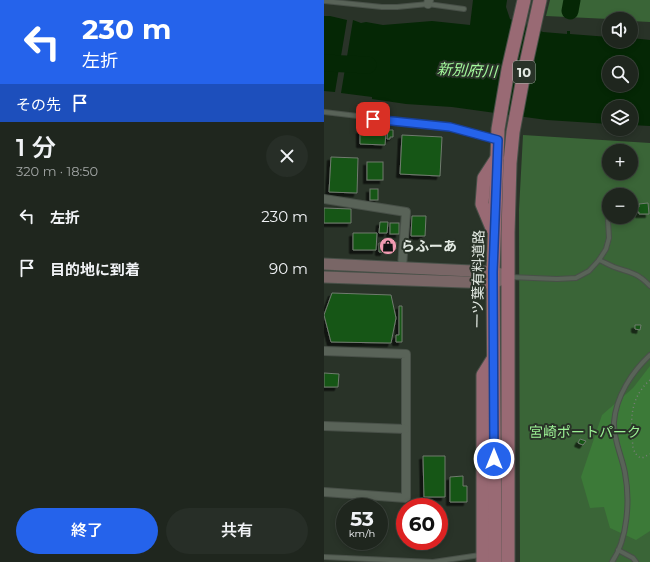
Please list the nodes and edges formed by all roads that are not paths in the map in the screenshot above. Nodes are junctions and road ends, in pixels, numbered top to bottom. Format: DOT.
graph roads {
  1 [pos="540,0"];
  2 [pos="324,1"];
  3 [pos="428,2"];
  4 [pos="523,6"];
  5 [pos="464,9"];
  6 [pos="324,112"];
  7 [pos="498,134"];
  8 [pos="324,199"];
  9 [pos="608,224"];
  10 [pos="599,260"];
  11 [pos="324,264"];
  12 [pos="402,267"];
  13 [pos="324,277"];
  14 [pos="493,277"];
  15 [pos="508,277"];
  16 [pos="650,286"];
  17 [pos="324,351"];
  18 [pos="650,355"];
  19 [pos="494,358"];
  20 [pos="324,426"];
  21 [pos="405,429"];
  22 [pos="324,492"];
  23 [pos="618,550"];
  24 [pos="324,557"];
  25 [pos="483,559"];
  26 [pos="433,562"];
  27 [pos="495,562"];
  28 [pos="508,562"];
  29 [pos="612,562"];
  30 [pos="636,562"];
  1 -- 15 [label="main road, 一ツ葉有料道路 / 10"];
  2 -- 3 [label="lane"];
  3 -- 5 [label="lane"];
  4 -- 7 [label="main road, 一ツ葉有料道路 / 10"];
  6 -- 7 [label="lane"];
  7 -- 14 [label="main road, 一ツ葉有料道路 / 10"];
  8 -- 12 [label="street"];
  9 -- 10 [label="lane"];
  10 -- 15 [label="lane"];
  10 -- 16 [label="lane"];
  11 -- 12 [label="street"];
  12 -- 14 [label="street"];
  13 -- 14 [label="street"];
  14 -- 15 [label="street"];
  14 -- 19 [label="main road, 一ツ葉有料道路 / 10"];
  15 -- 28 [label="main road, 一ツ葉有料道路 / 10"];
  17 -- 21 [label="street"];
  18 -- 23 [label="lane"];
  19 -- 25 [label="main road"];
  19 -- 27 [label="main road, 一ツ葉有料道路 / 10"];
  20 -- 21 [label="street"];
  21 -- 22 [label="street"];
  23 -- 29 [label="lane"];
  23 -- 30 [label="lane"];
  24 -- 26 [label="lane"];
  25 -- 26 [label="lane"];
}
